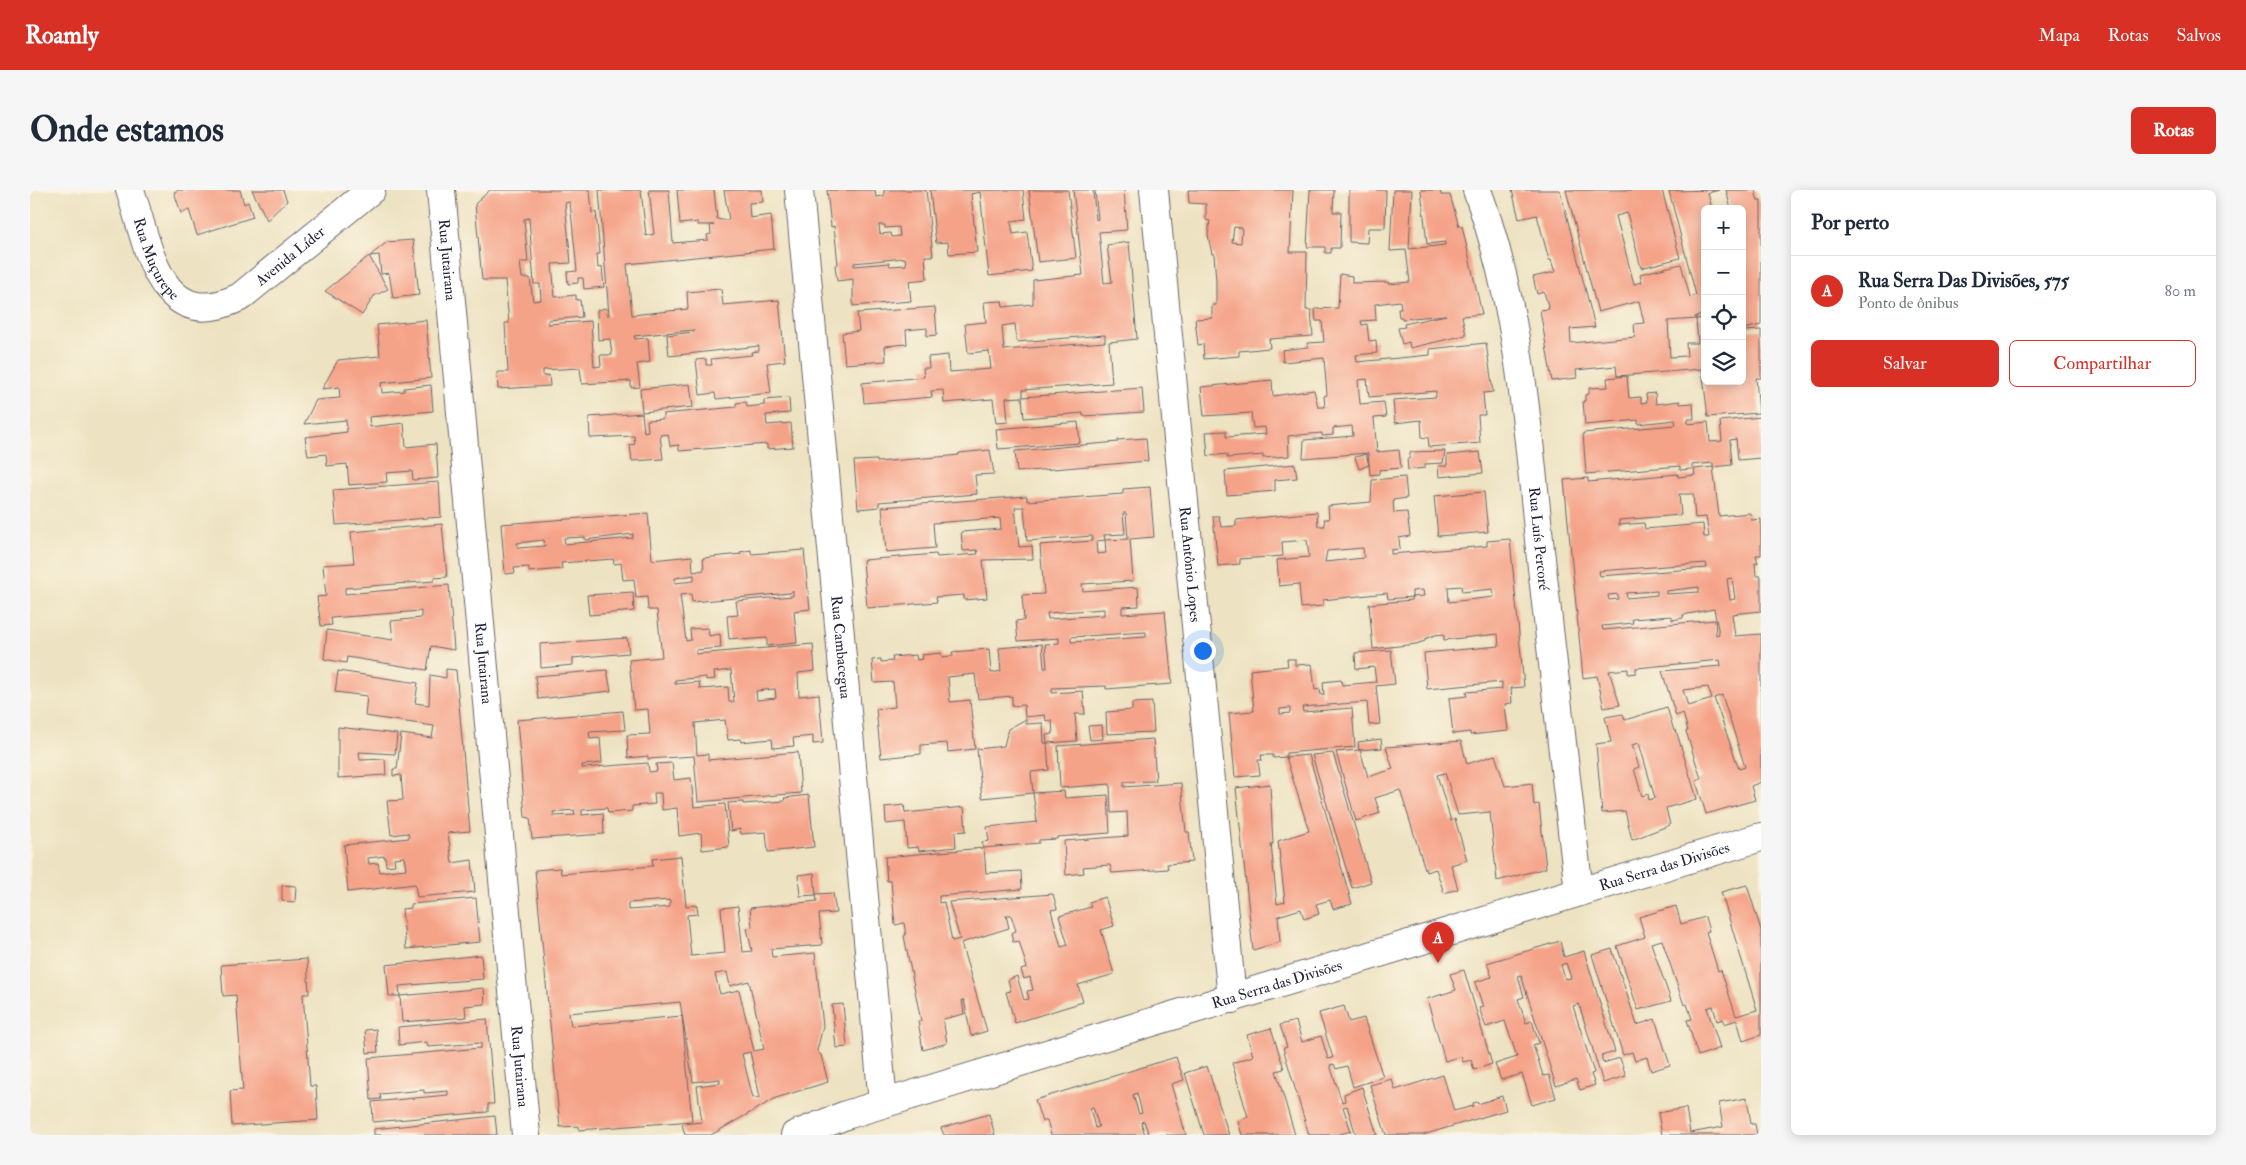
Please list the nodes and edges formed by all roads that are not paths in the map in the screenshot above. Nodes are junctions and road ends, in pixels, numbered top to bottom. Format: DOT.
graph roads {
  1 [pos="130,190"];
  2 [pos="371,190"];
  3 [pos="441,190"];
  4 [pos="799,190"];
  5 [pos="1154,190"];
  6 [pos="1477,190"];
  7 [pos="202,308"];
  8 [pos="1761,837"];
  9 [pos="1579,892"];
  10 [pos="1232,999"];
  11 [pos="883,1103"];
  12 [pos="526,1135"];
  13 [pos="795,1135"];
  1 -- 7 [label="street, Rua Muçurepe"];
  2 -- 7 [label="street, Avenida Líder"];
  3 -- 12 [label="street, Rua Jutairana"];
  4 -- 11 [label="street, Rua Cambacegua"];
  5 -- 10 [label="street, Rua Antônio Lopes"];
  6 -- 9 [label="street, Rua Luís Percoré"];
  8 -- 9 [label="street, Rua Serra das Divisões"];
  9 -- 10 [label="street, Rua Serra das Divisões"];
  10 -- 11 [label="street, Rua Serra das Divisões"];
  11 -- 13 [label="street, Rua Serra das Divisões"];
}
